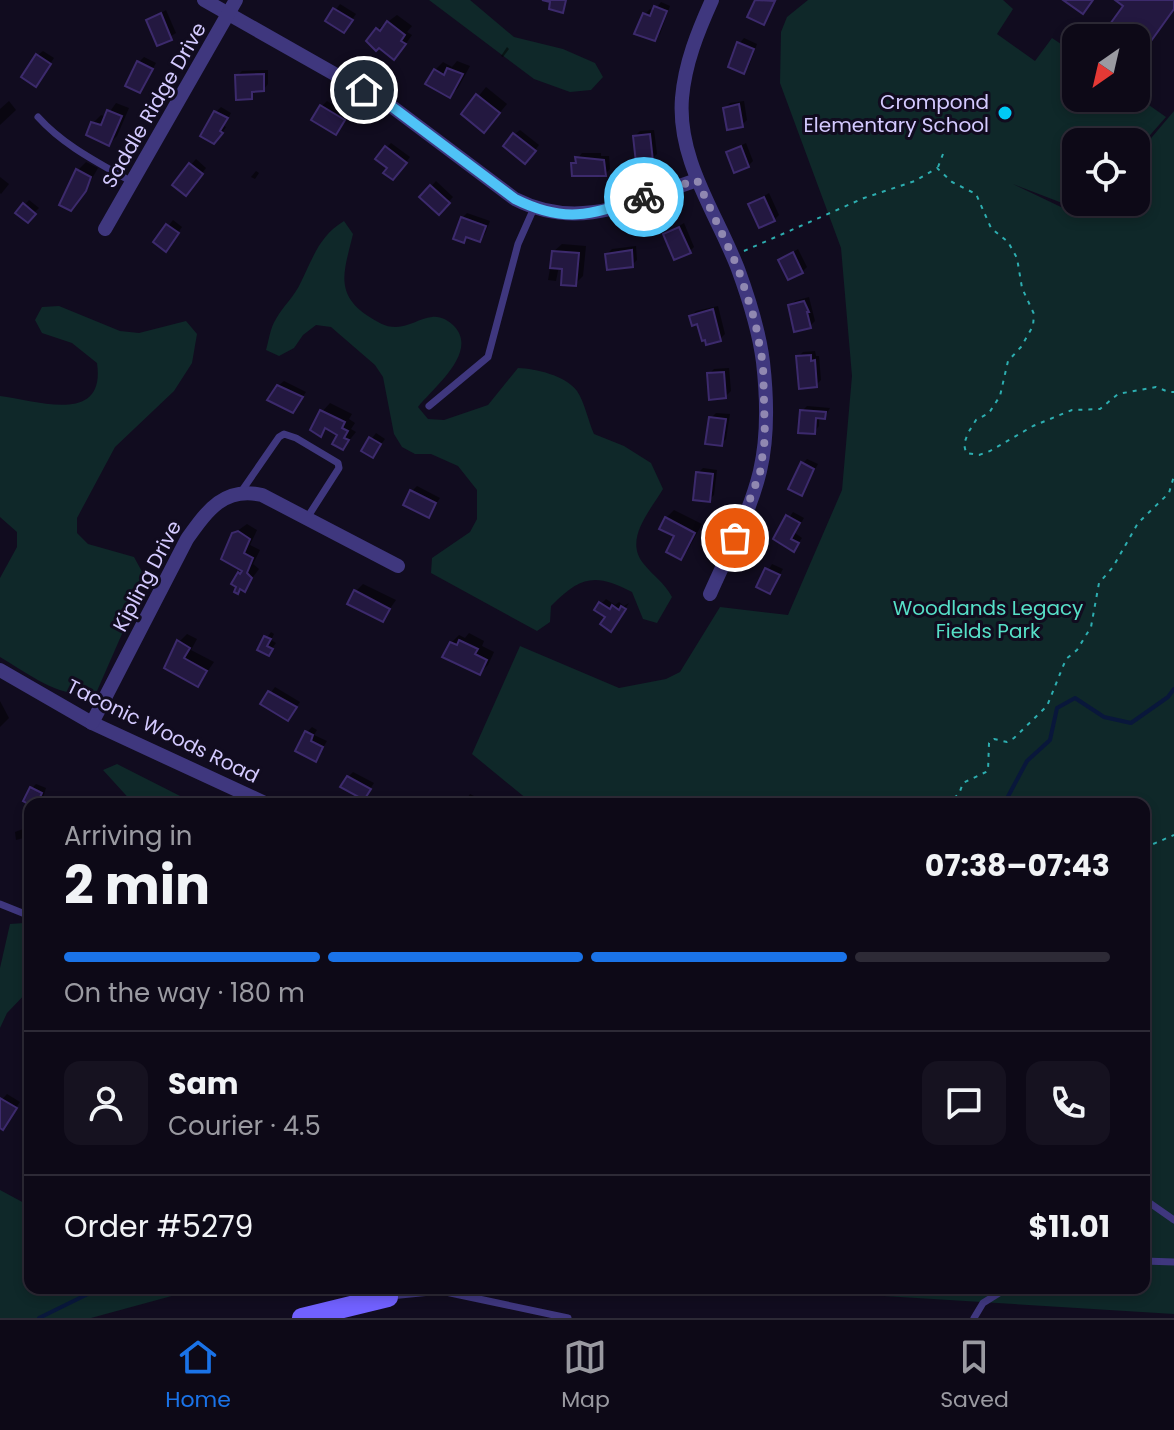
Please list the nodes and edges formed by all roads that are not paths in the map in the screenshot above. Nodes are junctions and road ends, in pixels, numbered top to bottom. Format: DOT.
graph roads {
  1 [pos="204,0"];
  2 [pos="236,0"];
  3 [pos="712,0"];
  4 [pos="228,14"];
  5 [pos="38,117"];
  6 [pos="697,180"];
  7 [pos="132,182"];
  8 [pos="534,208"];
  9 [pos="105,229"];
  10 [pos="429,406"];
  11 [pos="241,492"];
  12 [pos="307,518"];
  13 [pos="398,566"];
  14 [pos="710,594"];
  15 [pos="0,670"];
  16 [pos="92,723"];
  17 [pos="254,798"];
  18 [pos="0,904"];
  19 [pos="24,914"];
  20 [pos="1150,1203"];
  21 [pos="1174,1220"];
  22 [pos="1150,1261"];
  23 [pos="1174,1262"];
  24 [pos="414,1294"];
  25 [pos="455,1294"];
  26 [pos="997,1294"];
  27 [pos="388,1297"];
  28 [pos="302,1318"];
  29 [pos="568,1318"];
  30 [pos="974,1318"];
  1 -- 4 [label="street"];
  2 -- 4 [label="street, Saddle Ridge Drive"];
  3 -- 6 [label="street"];
  4 -- 7 [label="street, Saddle Ridge Drive"];
  4 -- 8 [label="street"];
  5 -- 7 [label="lane"];
  6 -- 8 [label="street"];
  6 -- 14 [label="street"];
  7 -- 9 [label="street, Saddle Ridge Drive"];
  8 -- 10 [label="lane"];
  11 -- 12 [label="street"];
  11 -- 12 [label="lane"];
  11 -- 16 [label="street, Kipling Drive"];
  12 -- 13 [label="street"];
  15 -- 16 [label="street, Taconic Woods Road"];
  16 -- 17 [label="street, Taconic Woods Road"];
  18 -- 19 [label="lane"];
  20 -- 21 [label="lane"];
  22 -- 23 [label="lane"];
  24 -- 27 [label="lane"];
  25 -- 29 [label="lane"];
  26 -- 30 [label="lane"];
  27 -- 28 [label="street"];
}
